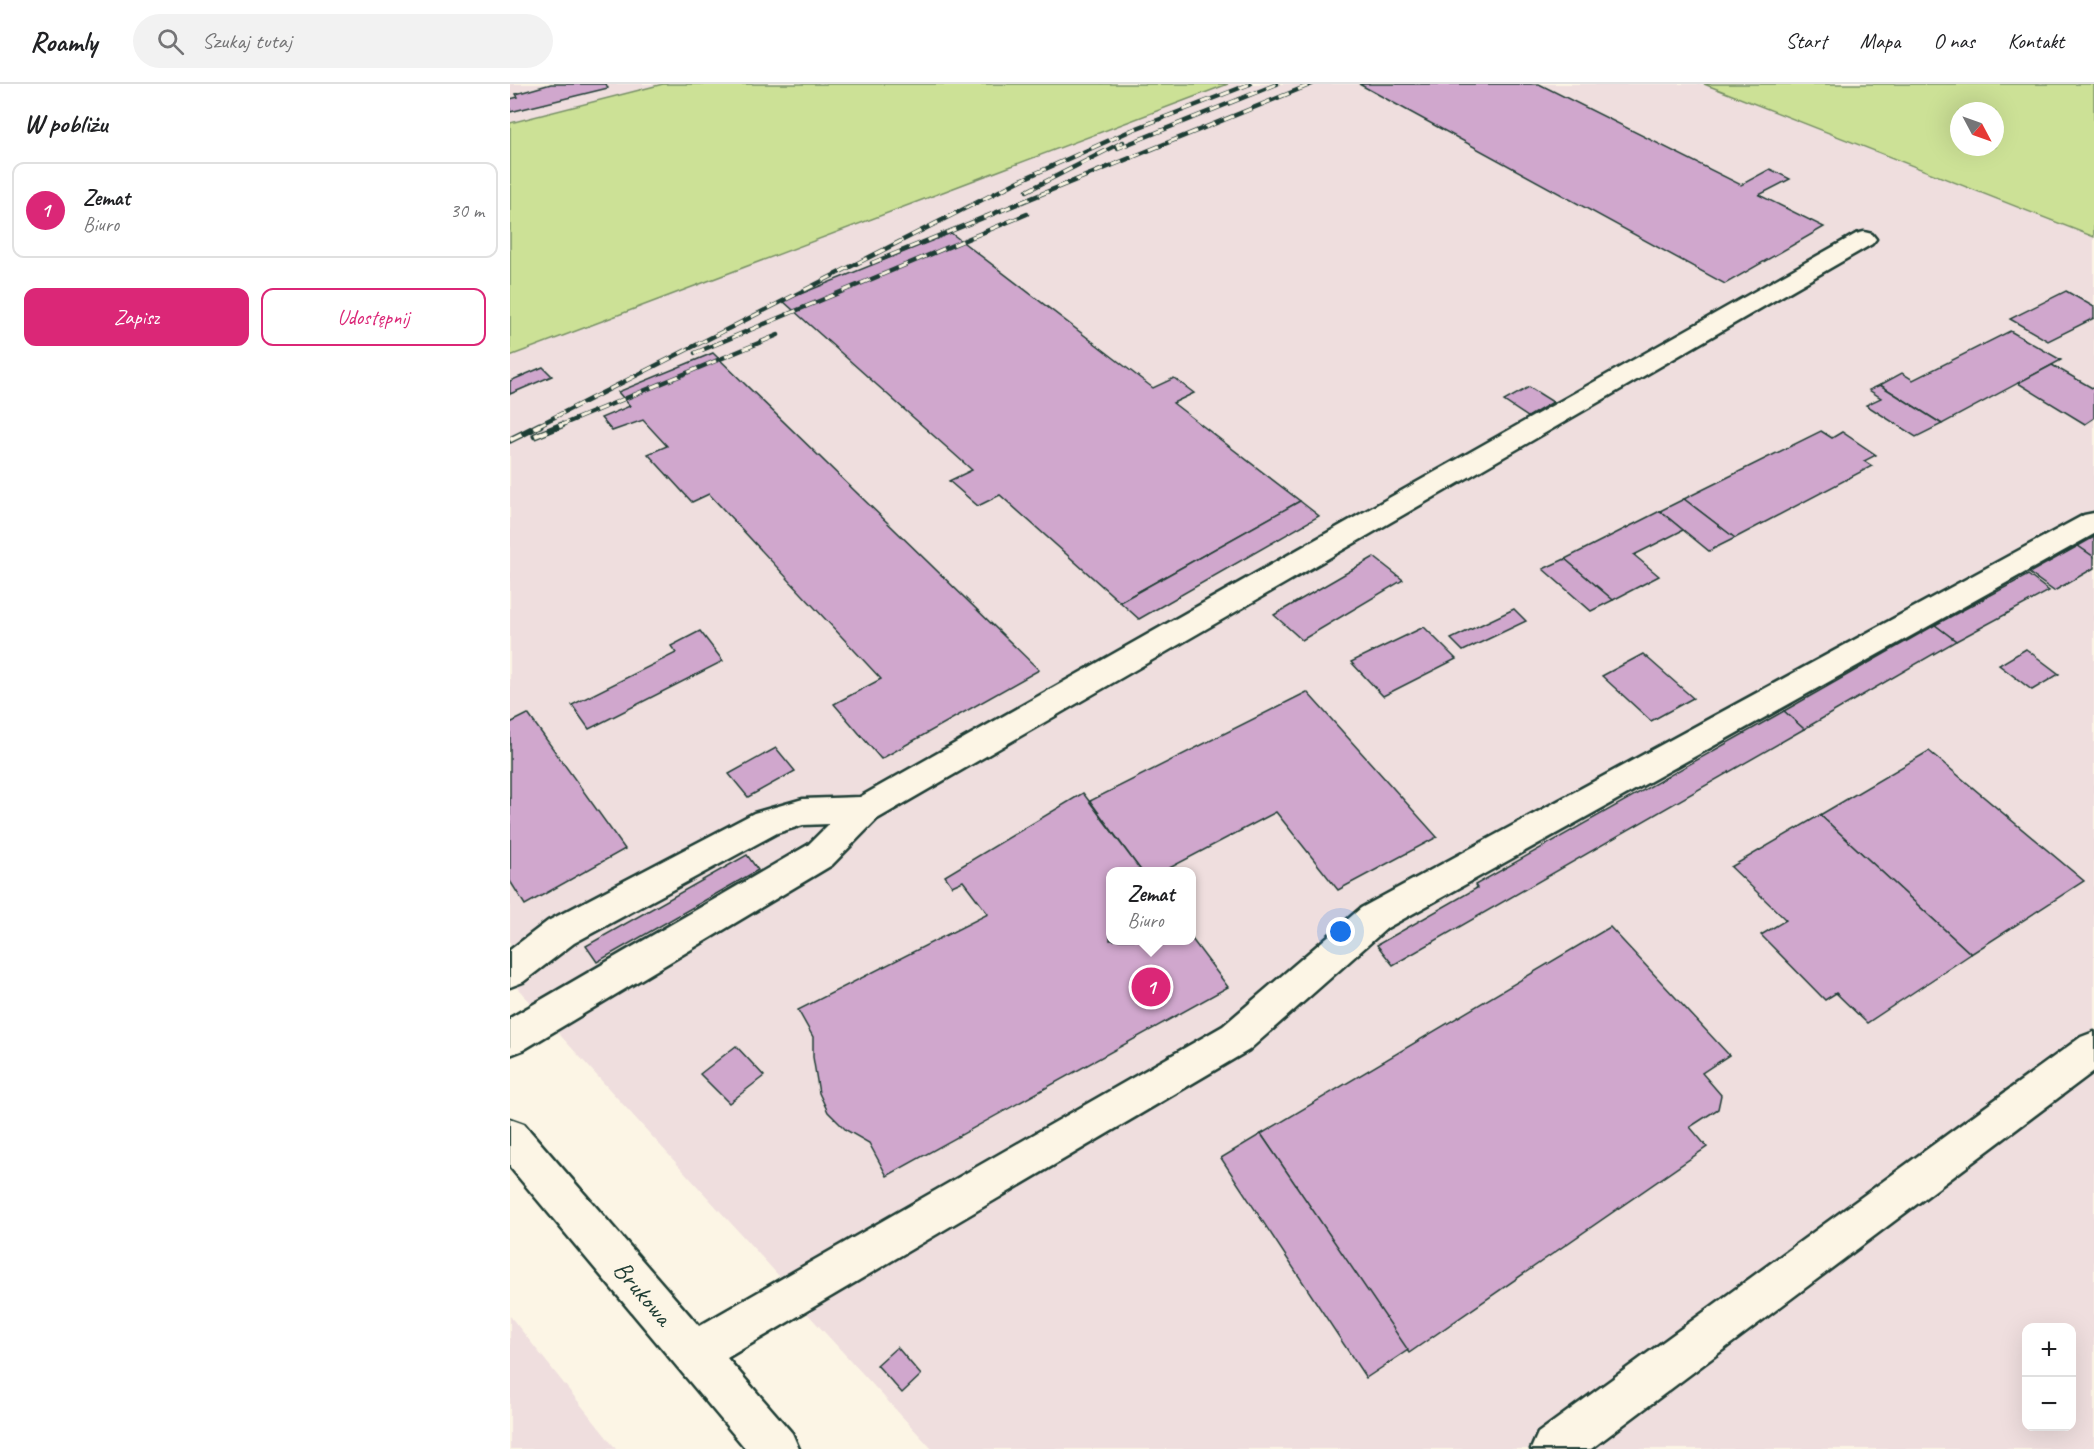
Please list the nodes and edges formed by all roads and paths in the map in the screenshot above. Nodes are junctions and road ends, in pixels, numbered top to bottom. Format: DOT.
graph roads {
  1 [pos="1864,239"];
  2 [pos="2094,522"];
  3 [pos="865,810"];
  4 [pos="510,971"];
  5 [pos="510,1038"];
  6 [pos="2094,1049"];
  7 [pos="510,1137"];
  8 [pos="694,1353"];
  9 [pos="776,1449"];
  10 [pos="1554,1449"];
  1 -- 3 [label="street"];
  2 -- 8 [label="street"];
  3 -- 4 [label="street"];
  3 -- 5 [label="street"];
  6 -- 10 [label="street"];
  7 -- 8 [label="street, Brukowa"];
  8 -- 9 [label="street, Brukowa"];
}
